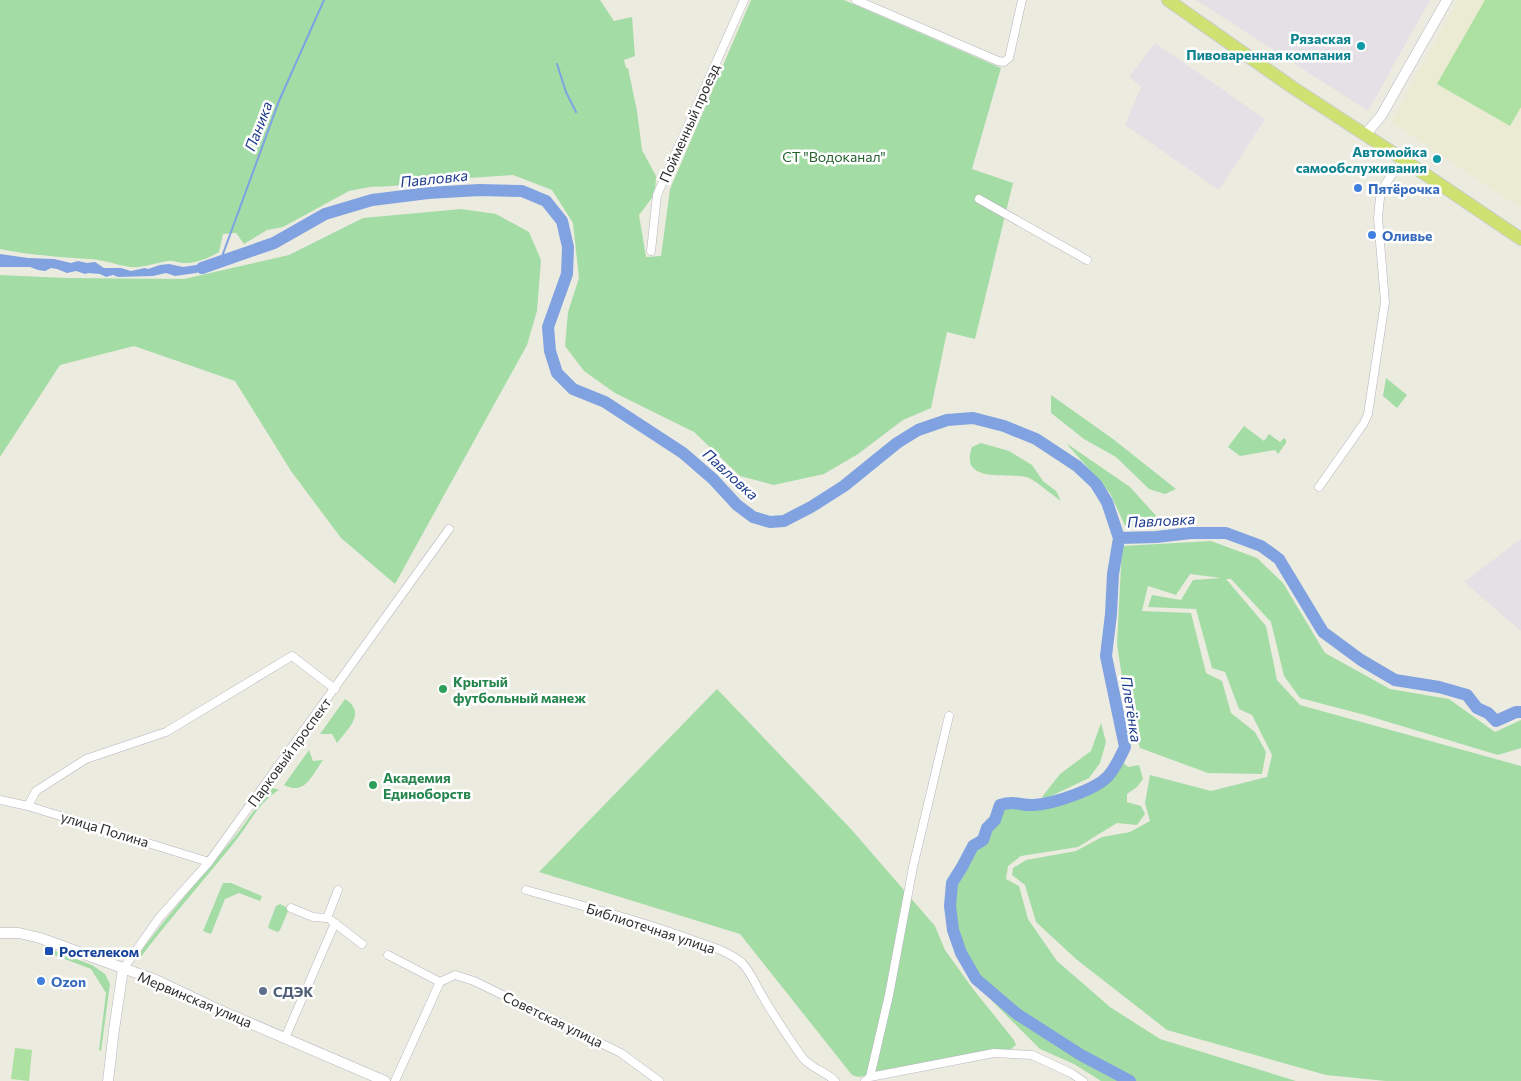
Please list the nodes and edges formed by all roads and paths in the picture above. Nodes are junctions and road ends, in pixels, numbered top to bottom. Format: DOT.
graph roads {
  1 [pos="744,0"];
  2 [pos="856,0"];
  3 [pos="1022,0"];
  4 [pos="1168,0"];
  5 [pos="1447,0"];
  6 [pos="1366,135"];
  7 [pos="1404,160"];
  8 [pos="979,199"];
  9 [pos="1521,239"];
  10 [pos="651,251"];
  11 [pos="1088,260"];
  12 [pos="1319,487"];
  13 [pos="449,529"];
  14 [pos="335,689"];
  15 [pos="949,716"];
  16 [pos="0,800"];
  17 [pos="28,806"];
  18 [pos="209,862"];
  19 [pos="338,890"];
  20 [pos="526,890"];
  21 [pos="291,908"];
  22 [pos="327,918"];
  23 [pos="335,923"];
  24 [pos="0,933"];
  25 [pos="362,944"];
  26 [pos="388,955"];
  27 [pos="123,969"];
  28 [pos="440,982"];
  29 [pos="285,1038"];
  30 [pos="867,1079"];
  31 [pos="108,1081"];
  32 [pos="385,1081"];
  33 [pos="395,1081"];
  34 [pos="659,1081"];
  35 [pos="835,1081"];
  36 [pos="1083,1081"];
  1 -- 10 [label="street, Пойменный проезд"];
  2 -- 3 [label="street"];
  4 -- 6 [label="main road"];
  5 -- 6 [label="street"];
  6 -- 7 [label="main road"];
  7 -- 9 [label="main road"];
  7 -- 12 [label="street"];
  8 -- 11 [label="street"];
  13 -- 14 [label="street, Парковый проспект"];
  14 -- 17 [label="street"];
  14 -- 18 [label="street, Парковый проспект"];
  15 -- 30 [label="street"];
  16 -- 17 [label="street, улица Полина"];
  17 -- 18 [label="street, улица Полина"];
  18 -- 27 [label="street, Парковый проспект"];
  19 -- 22 [label="street"];
  20 -- 35 [label="street, Библиотечная улица"];
  21 -- 22 [label="street"];
  22 -- 23 [label="street"];
  23 -- 25 [label="street"];
  23 -- 29 [label="street"];
  24 -- 27 [label="street, Мервинская улица"];
  26 -- 28 [label="street"];
  27 -- 29 [label="street, Мервинская улица"];
  27 -- 31 [label="street"];
  28 -- 33 [label="street"];
  28 -- 34 [label="street, Советская улица"];
  29 -- 32 [label="street, Мервинская улица"];
  30 -- 36 [label="street"];
}
